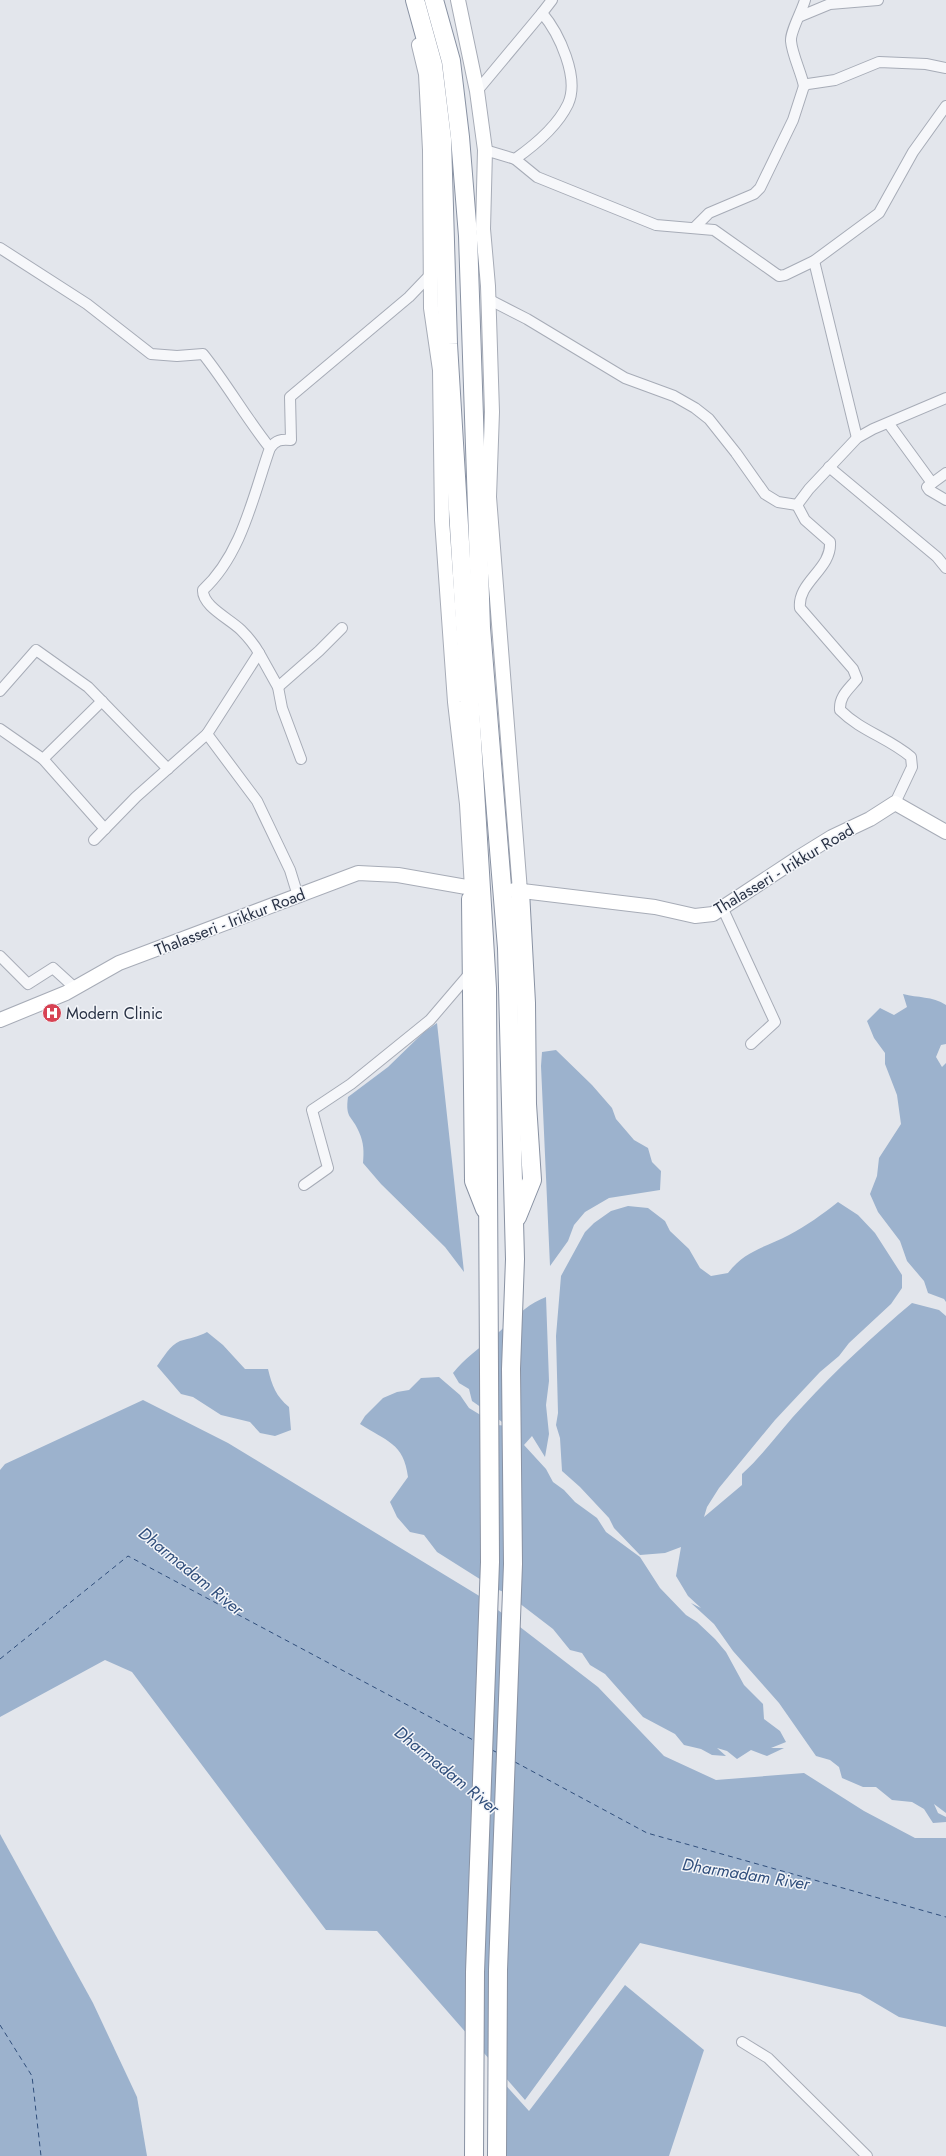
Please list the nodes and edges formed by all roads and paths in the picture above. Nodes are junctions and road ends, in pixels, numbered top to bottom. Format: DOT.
graph roads {
  1 [pos="407,0"];
  2 [pos="415,0"];
  3 [pos="434,0"];
  4 [pos="458,0"];
  5 [pos="552,0"];
  6 [pos="805,0"];
  7 [pos="878,0"];
  8 [pos="542,13"];
  9 [pos="801,16"];
  10 [pos="946,68"];
  11 [pos="804,86"];
  12 [pos="477,91"];
  13 [pos="946,106"];
  14 [pos="485,150"];
  15 [pos="515,159"];
  16 [pos="694,228"];
  17 [pos="0,248"];
  18 [pos="814,260"];
  19 [pos="432,273"];
  20 [pos="488,299"];
  21 [pos="946,398"];
  22 [pos="889,424"];
  23 [pos="857,438"];
  24 [pos="270,448"];
  25 [pos="829,467"];
  26 [pos="946,473"];
  27 [pos="932,483"];
  28 [pos="946,500"];
  29 [pos="797,505"];
  30 [pos="946,568"];
  31 [pos="342,628"];
  32 [pos="259,653"];
  33 [pos="278,687"];
  34 [pos="0,691"];
  35 [pos="102,701"];
  36 [pos="0,729"];
  37 [pos="207,734"];
  38 [pos="43,759"];
  39 [pos="301,759"];
  40 [pos="168,769"];
  41 [pos="895,803"];
  42 [pos="105,829"];
  43 [pos="946,832"];
  44 [pos="94,840"];
  45 [pos="472,888"];
  46 [pos="517,891"];
  47 [pos="298,896"];
  48 [pos="722,907"];
  49 [pos="0,956"];
  50 [pos="471,972"];
  51 [pos="75,988"];
  52 [pos="0,1020"];
  53 [pos="750,1044"];
  54 [pos="304,1186"];
  55 [pos="489,1221"];
  56 [pos="514,1224"];
  57 [pos="742,2042"];
  58 [pos="474,2156"];
  59 [pos="497,2156"];
  60 [pos="867,2156"];
  1 -- 19 [label="street"];
  2 -- 55 [label="highway"];
  3 -- 56 [label="highway"];
  4 -- 12 [label="street"];
  5 -- 8 [label="street"];
  6 -- 9 [label="street"];
  7 -- 9 [label="street"];
  8 -- 12 [label="street"];
  8 -- 15 [label="street"];
  9 -- 11 [label="street"];
  10 -- 11 [label="street"];
  11 -- 16 [label="street"];
  12 -- 14 [label="street"];
  13 -- 18 [label="street"];
  14 -- 15 [label="street"];
  14 -- 20 [label="street"];
  15 -- 16 [label="street"];
  16 -- 18 [label="street"];
  17 -- 24 [label="street"];
  18 -- 23 [label="street"];
  19 -- 24 [label="street"];
  19 -- 45 [label="street"];
  20 -- 29 [label="street"];
  20 -- 46 [label="street"];
  21 -- 22 [label="street"];
  22 -- 23 [label="street"];
  22 -- 27 [label="street"];
  23 -- 25 [label="street"];
  24 -- 32 [label="street"];
  25 -- 29 [label="street"];
  25 -- 30 [label="street"];
  26 -- 27 [label="street"];
  27 -- 28 [label="street"];
  29 -- 41 [label="street"];
  31 -- 33 [label="street"];
  32 -- 33 [label="street"];
  32 -- 37 [label="street"];
  33 -- 39 [label="street"];
  34 -- 35 [label="street"];
  35 -- 38 [label="street"];
  35 -- 40 [label="street"];
  36 -- 38 [label="street"];
  37 -- 40 [label="street"];
  37 -- 47 [label="street"];
  38 -- 42 [label="street"];
  40 -- 42 [label="street"];
  41 -- 43 [label="street"];
  41 -- 48 [label="street, Thalasseri - Irikkur Road"];
  42 -- 44 [label="street"];
  45 -- 47 [label="street, Thalasseri - Irikkur Road"];
  45 -- 50 [label="highway"];
  46 -- 48 [label="street, Thalasseri - Irikkur Road"];
  46 -- 56 [label="highway"];
  47 -- 51 [label="street, Thalasseri - Irikkur Road"];
  48 -- 53 [label="street"];
  49 -- 51 [label="street"];
  50 -- 54 [label="street"];
  50 -- 55 [label="highway"];
  51 -- 52 [label="street, Thalasseri - Irikkur Road"];
  55 -- 58 [label="highway"];
  56 -- 59 [label="highway"];
  57 -- 60 [label="street"];
}
